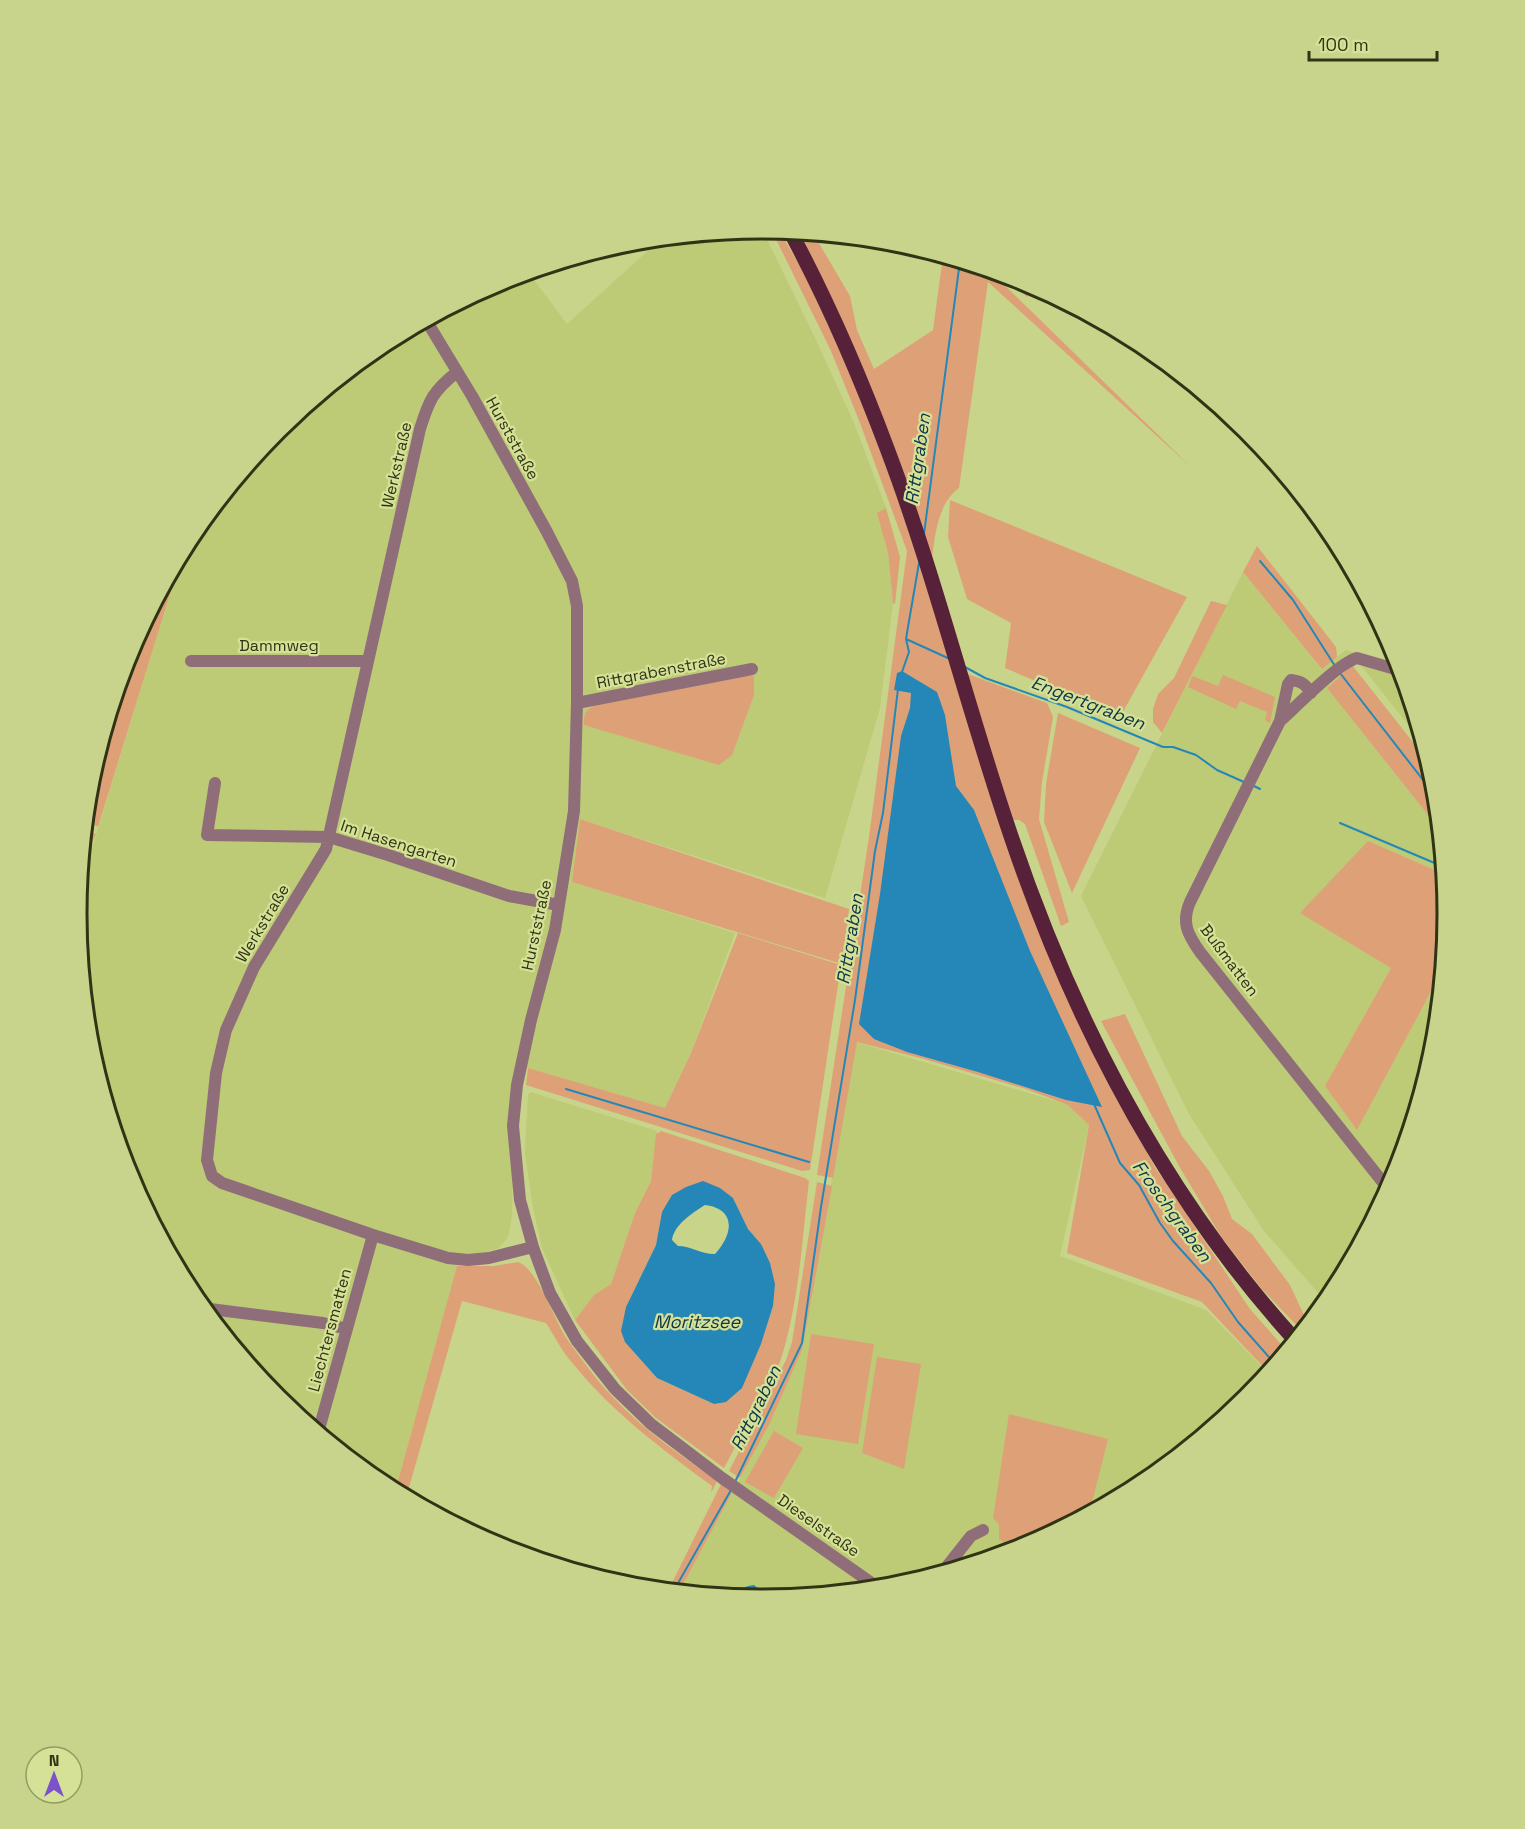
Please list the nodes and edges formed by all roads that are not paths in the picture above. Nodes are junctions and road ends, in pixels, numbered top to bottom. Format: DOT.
graph roads {
  1 [pos="795,240"];
  2 [pos="430,326"];
  3 [pos="457,372"];
  4 [pos="191,661"];
  5 [pos="368,661"];
  6 [pos="1391,668"];
  7 [pos="752,669"];
  8 [pos="1311,693"];
  9 [pos="577,704"];
  10 [pos="1280,721"];
  11 [pos="215,783"];
  12 [pos="329,837"];
  13 [pos="559,905"];
  14 [pos="1383,1182"];
  15 [pos="373,1235"];
  16 [pos="533,1248"];
  17 [pos="215,1310"];
  18 [pos="347,1329"];
  19 [pos="1290,1335"];
  20 [pos="320,1425"];
  21 [pos="738,1488"];
  22 [pos="983,1530"];
  23 [pos="950,1563"];
  24 [pos="869,1581"];
  1 -- 19 [label="main road"];
  2 -- 3 [label="street, Hurststraße"];
  3 -- 5 [label="street, Werkstraße"];
  3 -- 9 [label="street, Hurststraße"];
  4 -- 5 [label="street, Dammweg"];
  5 -- 12 [label="street, Werkstraße"];
  6 -- 8 [label="street, Bußmatten"];
  7 -- 9 [label="street, Rittgrabenstraße"];
  8 -- 10 [label="street, Bußmatten"];
  8 -- 10 [label="street, Bußmatten"];
  9 -- 13 [label="street, Hurststraße"];
  10 -- 14 [label="street, Bußmatten"];
  11 -- 12 [label="street, Im Hasengarten"];
  12 -- 13 [label="street, Im Hasengarten"];
  12 -- 15 [label="street, Werkstraße"];
  13 -- 16 [label="street, Hurststraße"];
  15 -- 16 [label="street, Werkstraße"];
  15 -- 18 [label="street, Liechtersmatten"];
  16 -- 21 [label="street, Hurststraße"];
  17 -- 18 [label="street"];
  18 -- 20 [label="street, Liechtersmatten"];
  21 -- 24 [label="street, Dieselstraße"];
  22 -- 23 [label="street"];
}
